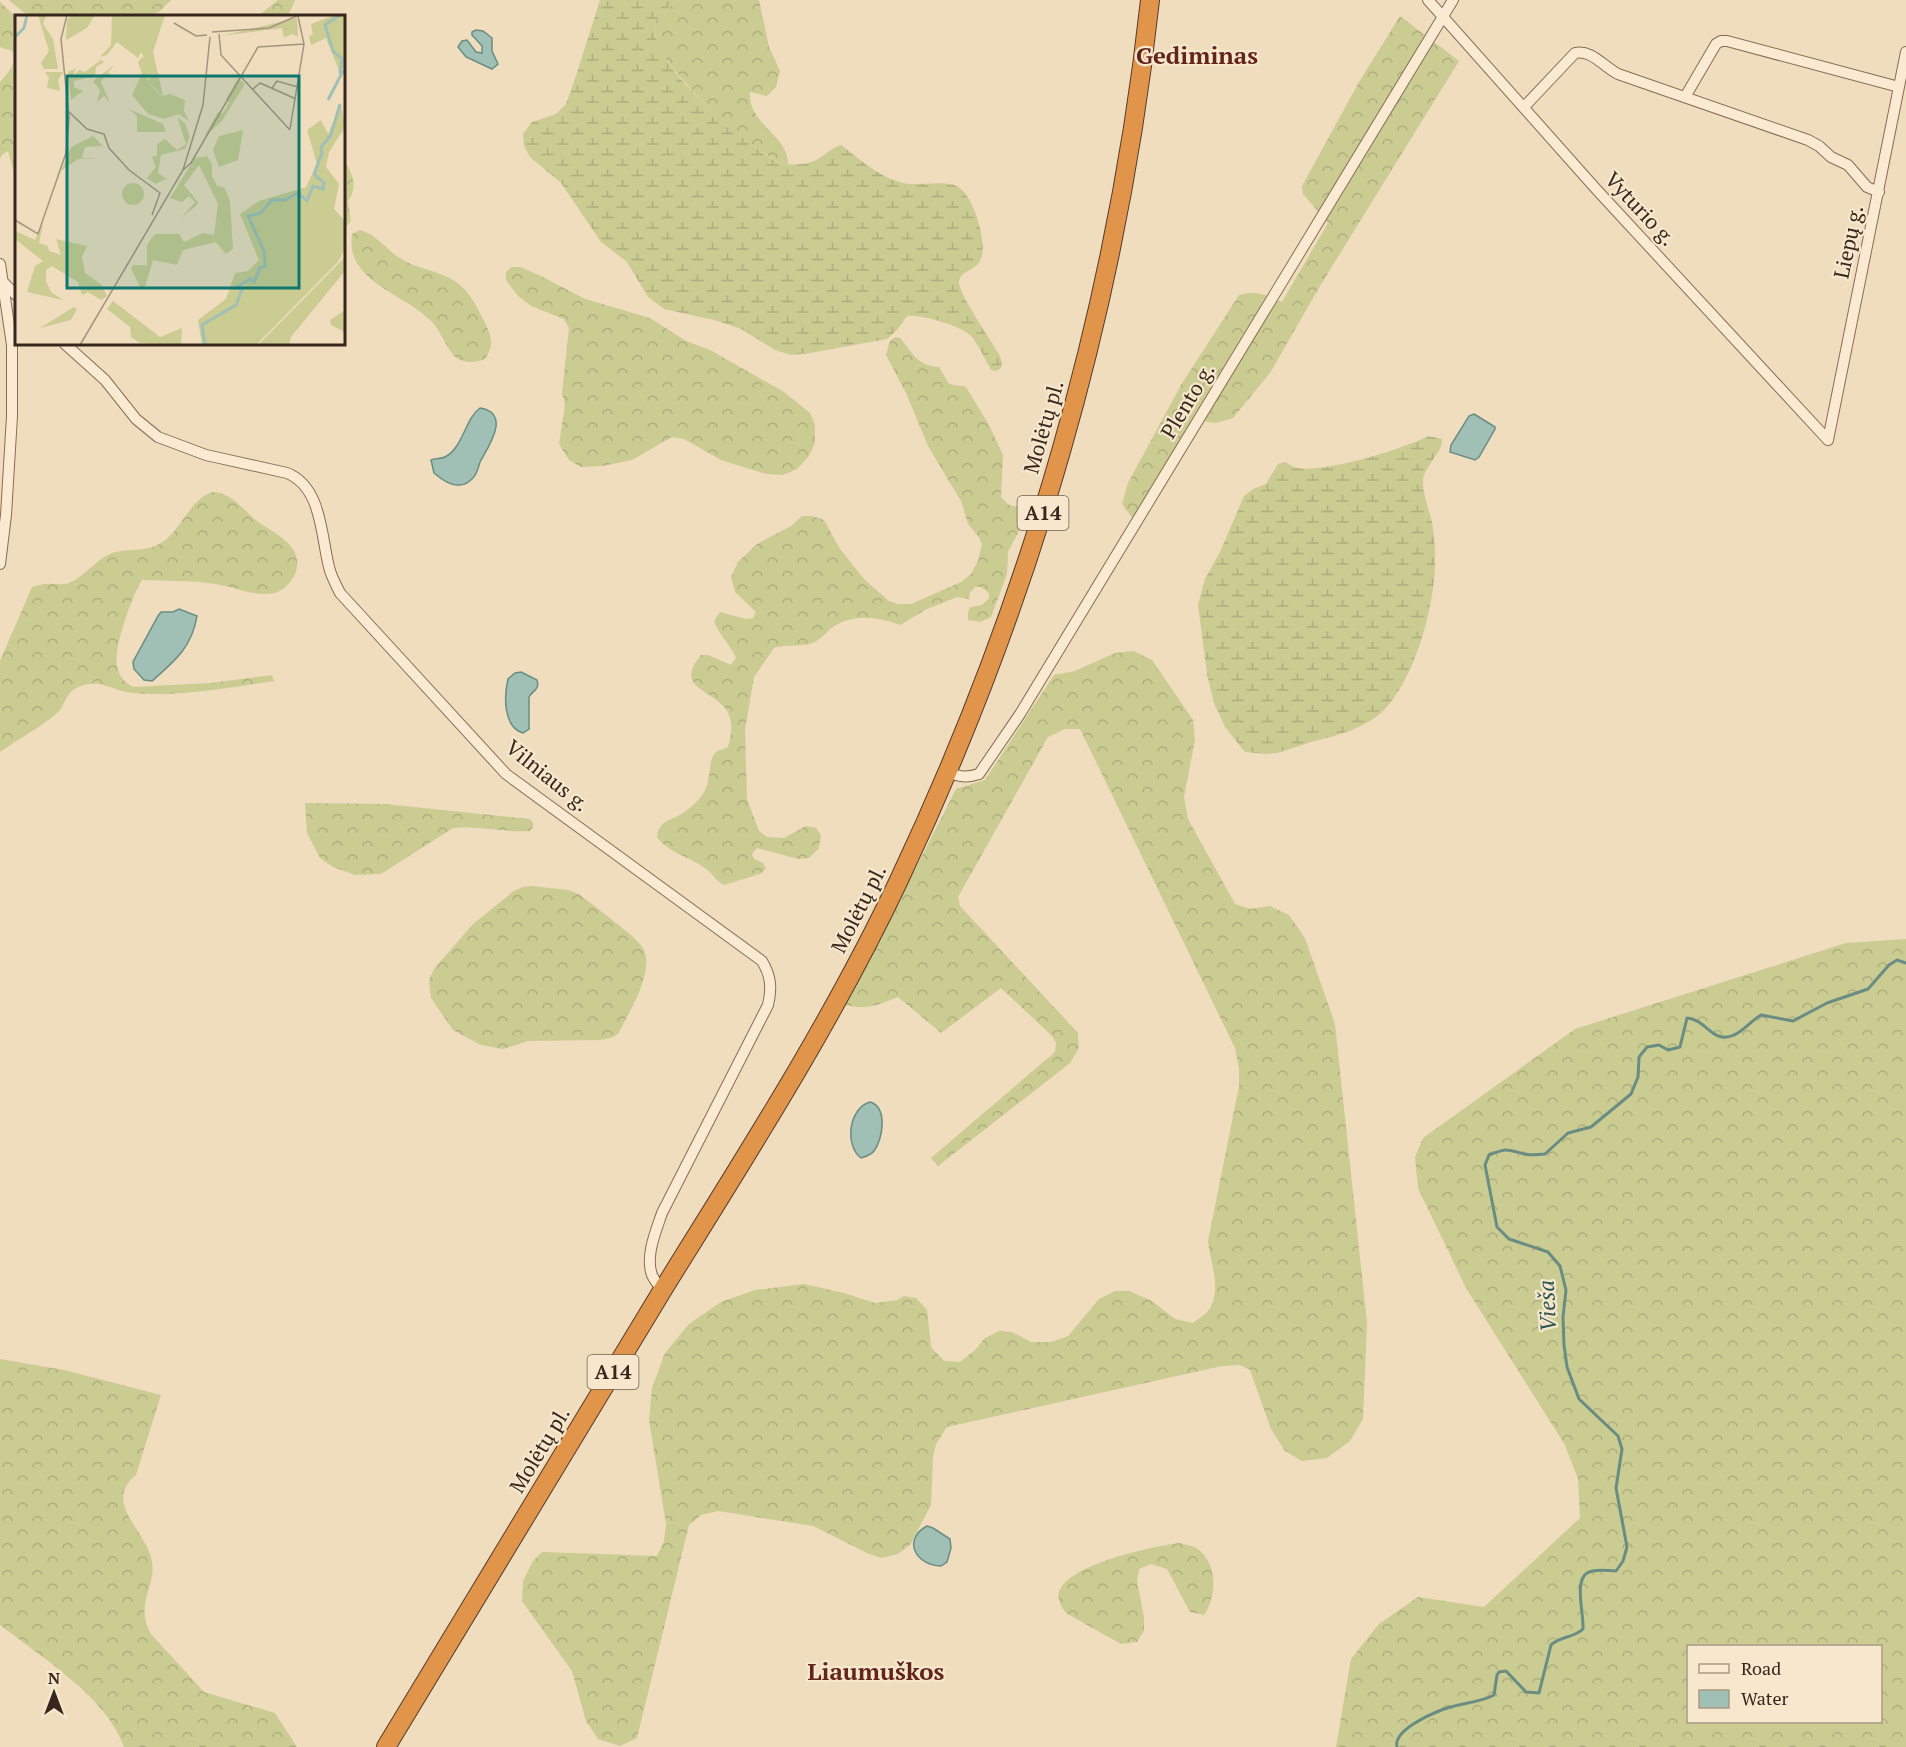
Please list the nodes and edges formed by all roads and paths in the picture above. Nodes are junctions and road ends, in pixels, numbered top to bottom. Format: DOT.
graph roads {
  1 [pos="1150,0"];
  2 [pos="1428,0"];
  3 [pos="1454,0"];
  4 [pos="1444,18"];
  5 [pos="1906,52"];
  6 [pos="1899,87"];
  7 [pos="1685,97"];
  8 [pos="1524,107"];
  9 [pos="1879,192"];
  10 [pos="0,264"];
  11 [pos="3,282"];
  12 [pos="15,295"];
  13 [pos="66,345"];
  14 [pos="1828,440"];
  15 [pos="0,564"];
  16 [pos="948,772"];
  17 [pos="663,1291"];
  18 [pos="386,1747"];
  1 -- 16 [label="highway, Molėtų pl. / A14"];
  2 -- 4 [label="street, Vyturio g."];
  3 -- 4 [label="street"];
  4 -- 8 [label="street, Vyturio g."];
  4 -- 16 [label="street, Plento g."];
  5 -- 6 [label="street, Liepų g."];
  6 -- 7 [label="street"];
  6 -- 9 [label="street, Liepų g."];
  7 -- 8 [label="street"];
  7 -- 9 [label="street"];
  8 -- 14 [label="street, Vyturio g."];
  9 -- 14 [label="street, Liepų g."];
  10 -- 11 [label="street"];
  11 -- 12 [label="street"];
  11 -- 15 [label="street"];
  13 -- 17 [label="street, Vilniaus g."];
  16 -- 17 [label="highway, Molėtų pl. / A14"];
  17 -- 18 [label="highway, Molėtų pl. / A14"];
}
